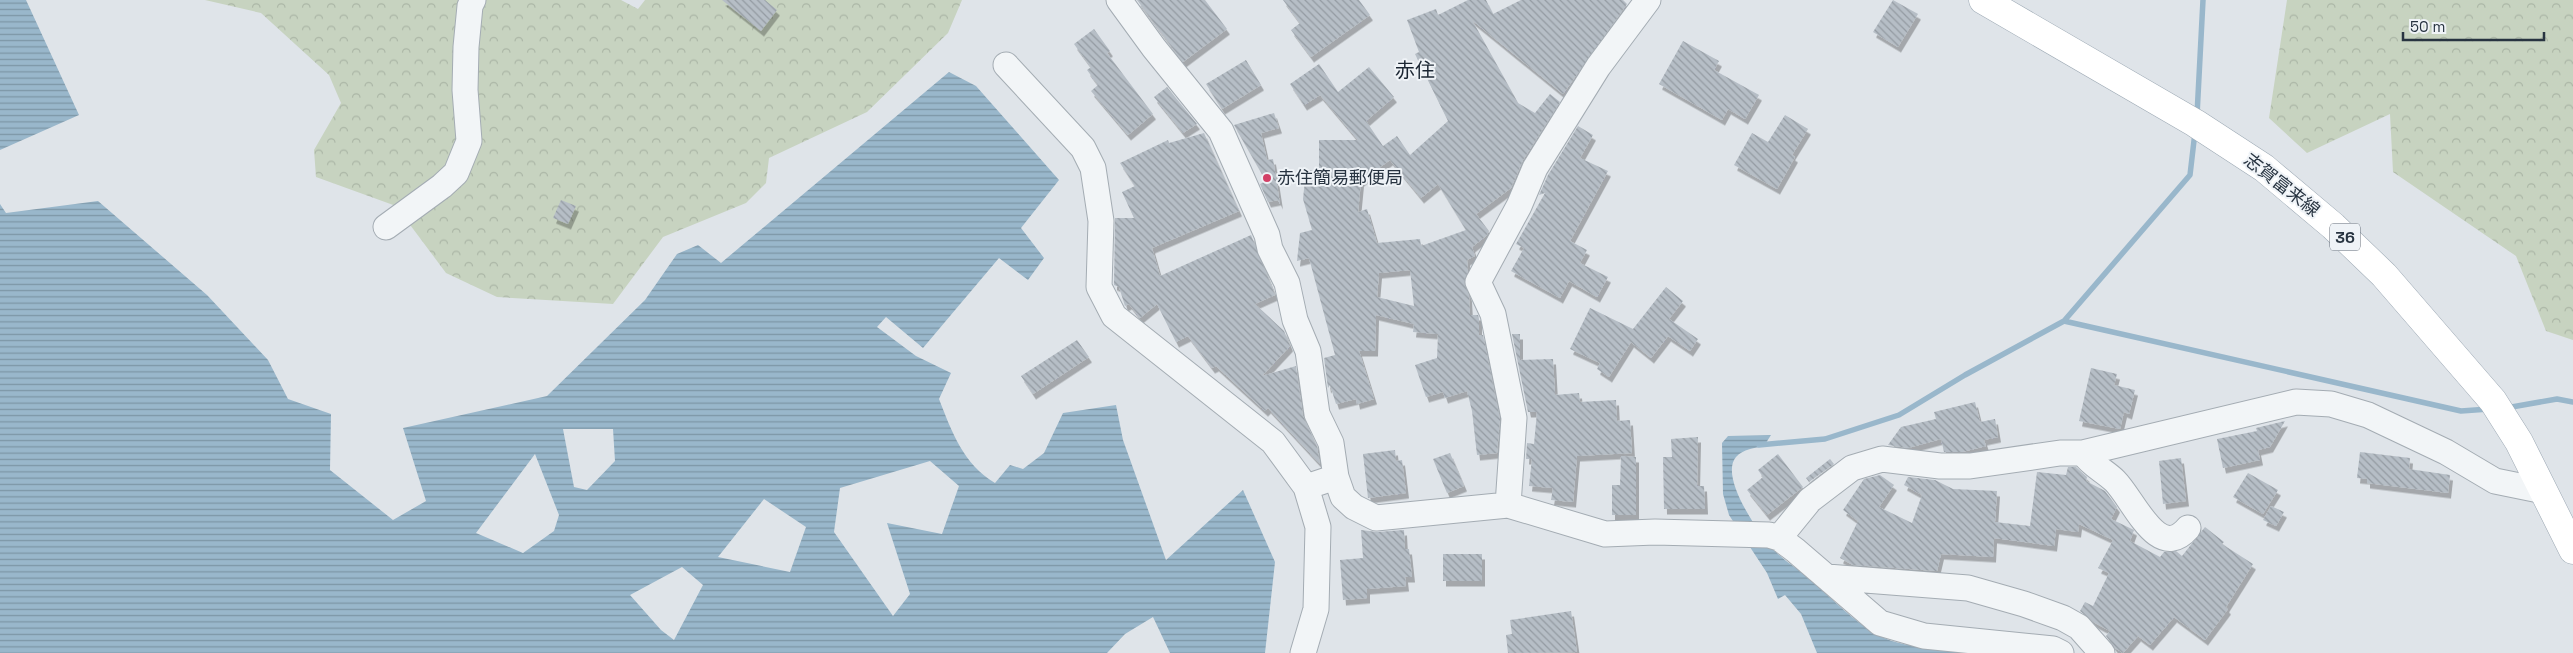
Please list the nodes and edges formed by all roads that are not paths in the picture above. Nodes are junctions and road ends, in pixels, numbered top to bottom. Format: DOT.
graph roads {
  1 [pos="473,0"];
  2 [pos="1119,0"];
  3 [pos="1648,0"];
  4 [pos="1983,0"];
  5 [pos="1006,65"];
  6 [pos="386,227"];
  7 [pos="2083,453"];
  8 [pos="1336,477"];
  9 [pos="1306,487"];
  10 [pos="2544,490"];
  11 [pos="1508,505"];
  12 [pos="2188,528"];
  13 [pos="1774,536"];
  14 [pos="2571,544"];
  15 [pos="1827,578"];
  16 [pos="1303,653"];
  17 [pos="2061,653"];
  18 [pos="2102,653"];
  1 -- 6 [label="street"];
  2 -- 8 [label="street"];
  3 -- 11 [label="street"];
  4 -- 10 [label="main road, 志賀富来線 / 36"];
  5 -- 9 [label="street"];
  7 -- 10 [label="street"];
  7 -- 12 [label="street"];
  7 -- 13 [label="street"];
  8 -- 9 [label="street"];
  8 -- 11 [label="street"];
  9 -- 16 [label="street"];
  10 -- 14 [label="main road, 志賀富来線 / 36"];
  11 -- 13 [label="street"];
  13 -- 15 [label="street"];
  15 -- 17 [label="street"];
  15 -- 18 [label="street"];
}
